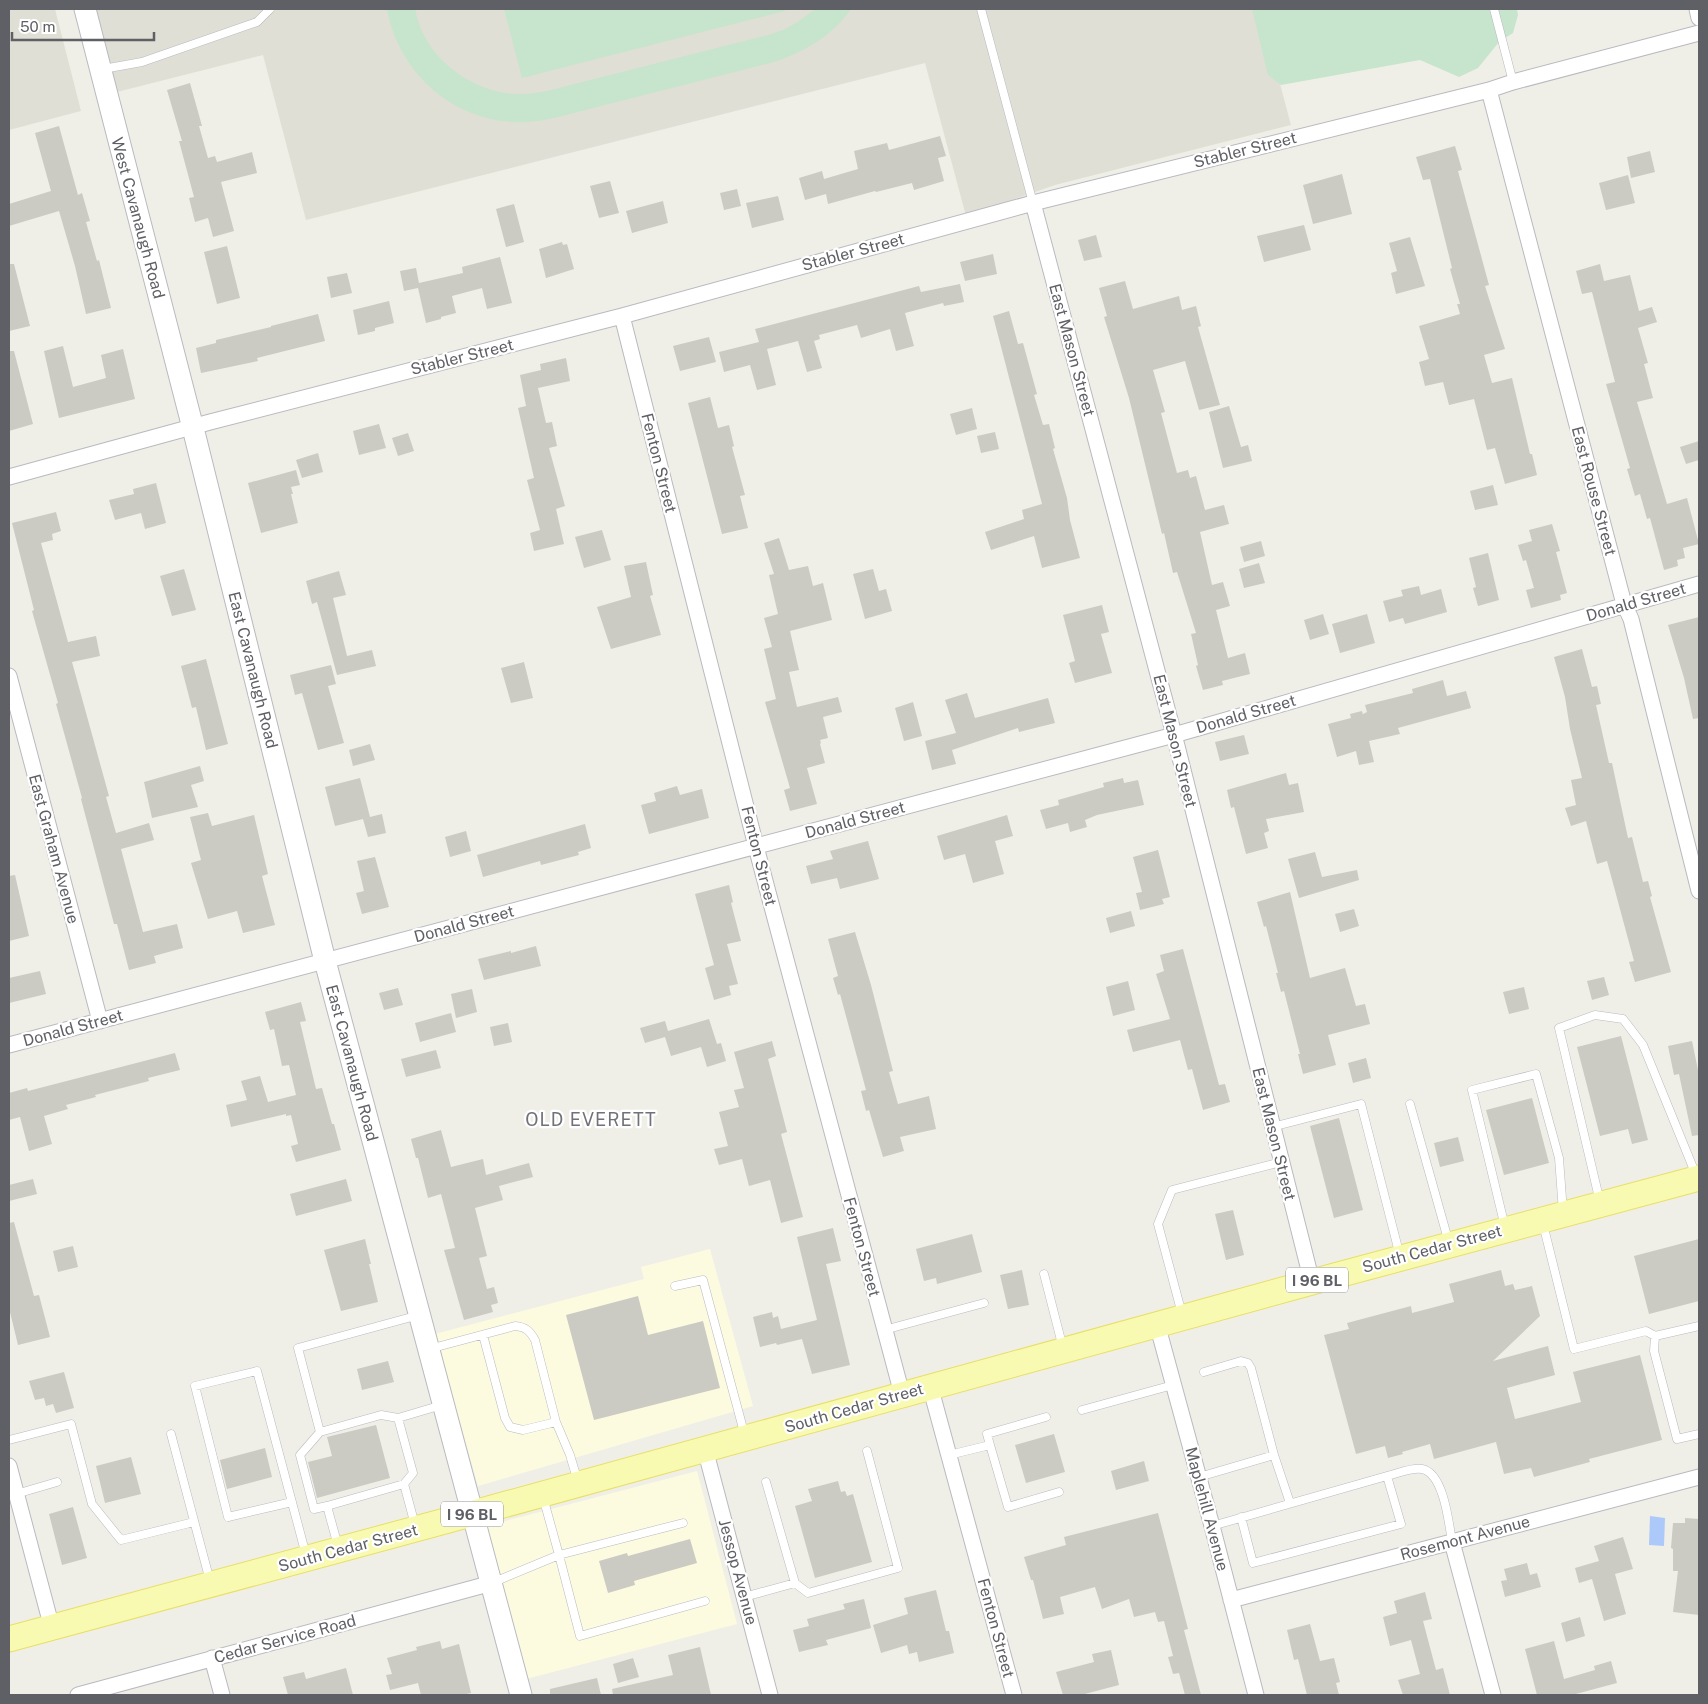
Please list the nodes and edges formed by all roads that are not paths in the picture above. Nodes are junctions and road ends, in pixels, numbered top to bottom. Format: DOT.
graph roads {
  1 [pos="85,9"];
  2 [pos="270,9"];
  3 [pos="981,9"];
  4 [pos="1494,9"];
  5 [pos="1697,9"];
  6 [pos="1699,18"];
  7 [pos="1699,33"];
  8 [pos="100,70"];
  9 [pos="1513,82"];
  10 [pos="1489,90"];
  11 [pos="1033,203"];
  12 [pos="622,316"];
  13 [pos="193,428"];
  14 [pos="9,477"];
  15 [pos="1699,584"];
  16 [pos="1624,604"];
  17 [pos="9,676"];
  18 [pos="1174,735"];
  19 [pos="756,846"];
  20 [pos="1699,891"];
  21 [pos="325,961"];
  22 [pos="100,1021"];
  23 [pos="9,1045"];
  24 [pos="1410,1104"];
  25 [pos="1272,1127"];
  26 [pos="1281,1162"];
  27 [pos="1698,1178"];
  28 [pos="1601,1204"];
  29 [pos="1552,1217"];
  30 [pos="1506,1230"];
  31 [pos="1450,1245"];
  32 [pos="1400,1258"];
  33 [pos="1044,1274"];
  34 [pos="1312,1282"];
  35 [pos="675,1286"];
  36 [pos="984,1304"];
  37 [pos="419,1316"];
  38 [pos="1183,1317"];
  39 [pos="1157,1324"];
  40 [pos="1699,1326"];
  41 [pos="884,1330"];
  42 [pos="483,1335"];
  43 [pos="1655,1336"];
  44 [pos="428,1349"];
  45 [pos="1064,1350"];
  46 [pos="1204,1372"];
  47 [pos="1173,1385"];
  48 [pos="930,1386"];
  49 [pos="902,1394"];
  50 [pos="442,1405"];
  51 [pos="1082,1410"];
  52 [pos="1046,1417"];
  53 [pos="398,1418"];
  54 [pos="556,1422"];
  55 [pos="320,1432"];
  56 [pos="171,1434"];
  57 [pos="1699,1434"];
  58 [pos="745,1438"];
  59 [pos="9,1440"];
  60 [pos="990,1445"];
  61 [pos="705,1449"];
  62 [pos="867,1451"];
  63 [pos="949,1455"];
  64 [pos="1274,1455"];
  65 [pos="10,1474"];
  66 [pos="1387,1476"];
  67 [pos="1199,1477"];
  68 [pos="1699,1477"];
  69 [pos="57,1482"];
  70 [pos="766,1482"];
  71 [pos="404,1484"];
  72 [pos="579,1484"];
  73 [pos="1059,1492"];
  74 [pos="16,1494"];
  75 [pos="542,1494"];
  76 [pos="292,1502"];
  77 [pos="1290,1503"];
  78 [pos="327,1506"];
  79 [pos="472,1514"];
  80 [pos="1241,1517"];
  81 [pos="194,1522"];
  82 [pos="683,1523"];
  83 [pos="1212,1526"];
  84 [pos="416,1529"];
  85 [pos="1452,1542"];
  86 [pos="339,1550"];
  87 [pos="559,1555"];
  88 [pos="308,1559"];
  89 [pos="492,1583"];
  90 [pos="795,1583"];
  91 [pos="211,1585"];
  92 [pos="744,1597"];
  93 [pos="1231,1600"];
  94 [pos="705,1601"];
  95 [pos="52,1628"];
  96 [pos="9,1639"];
  97 [pos="212,1658"];
  98 [pos="78,1695"];
  99 [pos="222,1695"];
  100 [pos="521,1695"];
  101 [pos="770,1695"];
  102 [pos="1014,1695"];
  103 [pos="1256,1695"];
  104 [pos="1493,1695"];
  1 -- 8 [label="street, West Cavanaugh Road"];
  2 -- 8 [label="lane"];
  3 -- 11 [label="lane"];
  4 -- 9 [label="lane"];
  5 -- 6 [label="street"];
  7 -- 9 [label="street, Stabler Street"];
  8 -- 13 [label="street, West Cavanaugh Road"];
  9 -- 10 [label="street, Stabler Street"];
  10 -- 11 [label="street, Stabler Street"];
  10 -- 16 [label="street, East Rouse Street"];
  11 -- 12 [label="street, Stabler Street"];
  11 -- 18 [label="street, East Mason Street"];
  12 -- 13 [label="street, Stabler Street"];
  12 -- 19 [label="street, Fenton Street"];
  13 -- 14 [label="street, Stabler Street"];
  13 -- 21 [label="street, East Cavanaugh Road"];
  15 -- 16 [label="street, Donald Street"];
  16 -- 18 [label="street, Donald Street"];
  16 -- 20 [label="street, East Rouse Street"];
  17 -- 22 [label="street, East Graham Avenue"];
  18 -- 19 [label="street, Donald Street"];
  18 -- 25 [label="street, East Mason Street"];
  19 -- 21 [label="street, Donald Street"];
  19 -- 41 [label="street, Fenton Street"];
  21 -- 22 [label="street, Donald Street"];
  21 -- 37 [label="street, East Cavanaugh Road"];
  22 -- 23 [label="street, Donald Street"];
  24 -- 31 [label="lane"];
  25 -- 26 [label="street, East Mason Street"];
  25 -- 32 [label="lane"];
  26 -- 34 [label="street, East Mason Street"];
  26 -- 38 [label="lane"];
  27 -- 28 [label="main road, South Cedar Street / I 96 BL"];
  27 -- 28 [label="lane"];
  28 -- 29 [label="main road, South Cedar Street / I 96 BL"];
  29 -- 30 [label="main road, South Cedar Street / I 96 BL"];
  29 -- 30 [label="lane"];
  29 -- 43 [label="lane"];
  30 -- 31 [label="main road, South Cedar Street / I 96 BL"];
  31 -- 32 [label="main road, South Cedar Street / I 96 BL"];
  32 -- 34 [label="main road, South Cedar Street / I 96 BL"];
  33 -- 45 [label="lane"];
  34 -- 38 [label="main road, South Cedar Street / I 96 BL"];
  35 -- 58 [label="lane"];
  36 -- 41 [label="lane"];
  37 -- 44 [label="street, East Cavanaugh Road"];
  37 -- 55 [label="lane"];
  38 -- 39 [label="main road, South Cedar Street / I 96 BL"];
  39 -- 45 [label="main road, South Cedar Street / I 96 BL"];
  39 -- 47 [label="street, Maplehill Avenue"];
  40 -- 43 [label="lane"];
  41 -- 49 [label="street, Fenton Street"];
  42 -- 44 [label="lane"];
  42 -- 54 [label="lane"];
  42 -- 54 [label="lane"];
  43 -- 57 [label="lane"];
  44 -- 50 [label="street, East Cavanaugh Road"];
  45 -- 48 [label="main road, South Cedar Street / I 96 BL"];
  46 -- 64 [label="lane"];
  47 -- 51 [label="lane"];
  47 -- 67 [label="street, Maplehill Avenue"];
  48 -- 49 [label="main road, South Cedar Street / I 96 BL"];
  48 -- 63 [label="street, Fenton Street"];
  49 -- 58 [label="main road, South Cedar Street / I 96 BL"];
  50 -- 53 [label="lane"];
  50 -- 79 [label="street, East Cavanaugh Road"];
  52 -- 60 [label="lane"];
  53 -- 55 [label="lane"];
  53 -- 71 [label="lane"];
  54 -- 72 [label="lane"];
  55 -- 78 [label="lane"];
  56 -- 81 [label="lane"];
  58 -- 61 [label="main road, South Cedar Street / I 96 BL"];
  59 -- 81 [label="lane"];
  60 -- 63 [label="lane"];
  60 -- 73 [label="lane"];
  61 -- 72 [label="main road, South Cedar Street / I 96 BL"];
  61 -- 92 [label="street, Jessop Avenue"];
  62 -- 90 [label="lane"];
  63 -- 102 [label="street, Fenton Street"];
  64 -- 67 [label="lane"];
  64 -- 77 [label="lane"];
  65 -- 74 [label="street"];
  66 -- 77 [label="lane"];
  66 -- 80 [label="lane"];
  66 -- 85 [label="lane"];
  67 -- 83 [label="street, Maplehill Avenue"];
  68 -- 85 [label="street, Rosemont Avenue"];
  69 -- 74 [label="lane"];
  70 -- 90 [label="lane"];
  71 -- 78 [label="lane"];
  71 -- 84 [label="lane"];
  72 -- 75 [label="main road, South Cedar Street / I 96 BL"];
  74 -- 95 [label="street"];
  75 -- 79 [label="main road, South Cedar Street / I 96 BL"];
  75 -- 87 [label="lane"];
  76 -- 76 [label="lane"];
  76 -- 88 [label="lane"];
  77 -- 80 [label="lane"];
  78 -- 86 [label="lane"];
  79 -- 84 [label="main road, South Cedar Street / I 96 BL"];
  79 -- 89 [label="street, East Cavanaugh Road"];
  80 -- 83 [label="lane"];
  81 -- 91 [label="lane"];
  82 -- 87 [label="lane"];
  83 -- 93 [label="street, Maplehill Avenue"];
  84 -- 86 [label="main road, South Cedar Street / I 96 BL"];
  85 -- 93 [label="street, Rosemont Avenue"];
  85 -- 104 [label="street"];
  86 -- 88 [label="main road, South Cedar Street / I 96 BL"];
  87 -- 89 [label="lane"];
  87 -- 94 [label="lane"];
  88 -- 91 [label="main road, South Cedar Street / I 96 BL"];
  89 -- 97 [label="street, Cedar Service Road"];
  89 -- 100 [label="street, East Cavanaugh Road"];
  90 -- 92 [label="lane"];
  91 -- 95 [label="main road, South Cedar Street / I 96 BL"];
  92 -- 101 [label="street, Jessop Avenue"];
  93 -- 103 [label="street, Maplehill Avenue"];
  95 -- 96 [label="main road, South Cedar Street / I 96 BL"];
  97 -- 98 [label="street, Cedar Service Road"];
  97 -- 99 [label="street"];
}
